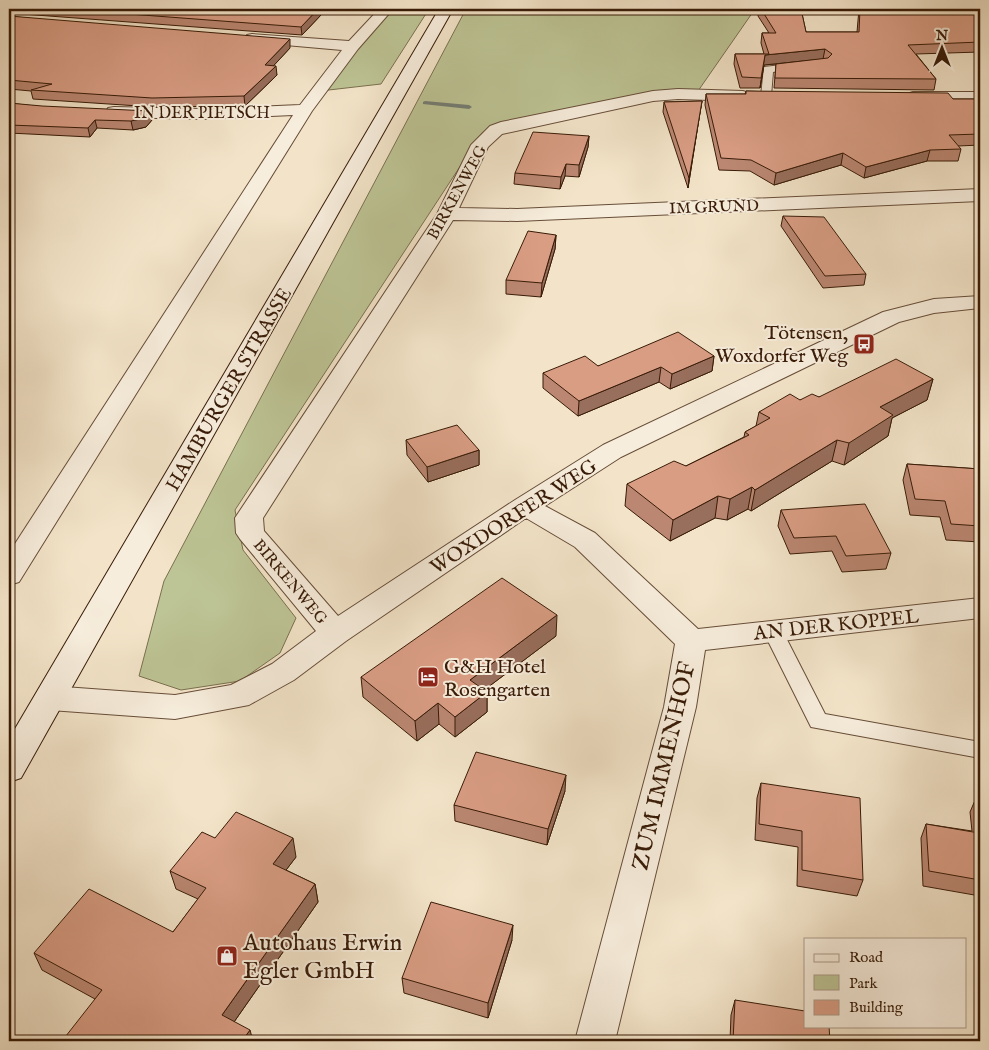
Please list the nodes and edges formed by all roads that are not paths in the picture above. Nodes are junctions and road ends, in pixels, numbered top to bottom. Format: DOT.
graph roads {
  1 [pos="386,9"];
  2 [pos="446,9"];
  3 [pos="238,37"];
  4 [pos="353,46"];
  5 [pos="814,64"];
  6 [pos="776,96"];
  7 [pos="893,97"];
  8 [pos="980,97"];
  9 [pos="305,110"];
  10 [pos="98,111"];
  11 [pos="980,195"];
  12 [pos="447,214"];
  13 [pos="980,302"];
  14 [pos="525,506"];
  15 [pos="9,575"];
  16 [pos="980,608"];
  17 [pos="773,631"];
  18 [pos="335,633"];
  19 [pos="691,641"];
  20 [pos="50,698"];
  21 [pos="980,750"];
  22 [pos="9,768"];
  23 [pos="595,1041"];
  1 -- 4 [label="street"];
  2 -- 20 [label="street, HAMBURGER STRASSE"];
  3 -- 4 [label="street"];
  4 -- 9 [label="street"];
  5 -- 6 [label="lane"];
  6 -- 12 [label="street, BIRKENWEG"];
  7 -- 8 [label="street"];
  9 -- 10 [label="street, IN DER PIETSCH"];
  9 -- 15 [label="street"];
  11 -- 12 [label="street, IM GRUND"];
  12 -- 18 [label="street, BIRKENWEG"];
  13 -- 14 [label="street, WOXDORFER WEG"];
  14 -- 18 [label="street, WOXDORFER WEG"];
  14 -- 19 [label="street, ZUM IMMENHOF"];
  16 -- 17 [label="street, AN DER KOPPEL"];
  17 -- 19 [label="street, AN DER KOPPEL"];
  17 -- 21 [label="lane"];
  18 -- 20 [label="street, WOXDORFER WEG"];
  19 -- 23 [label="street, ZUM IMMENHOF"];
  20 -- 22 [label="street, HAMBURGER STRASSE"];
}
